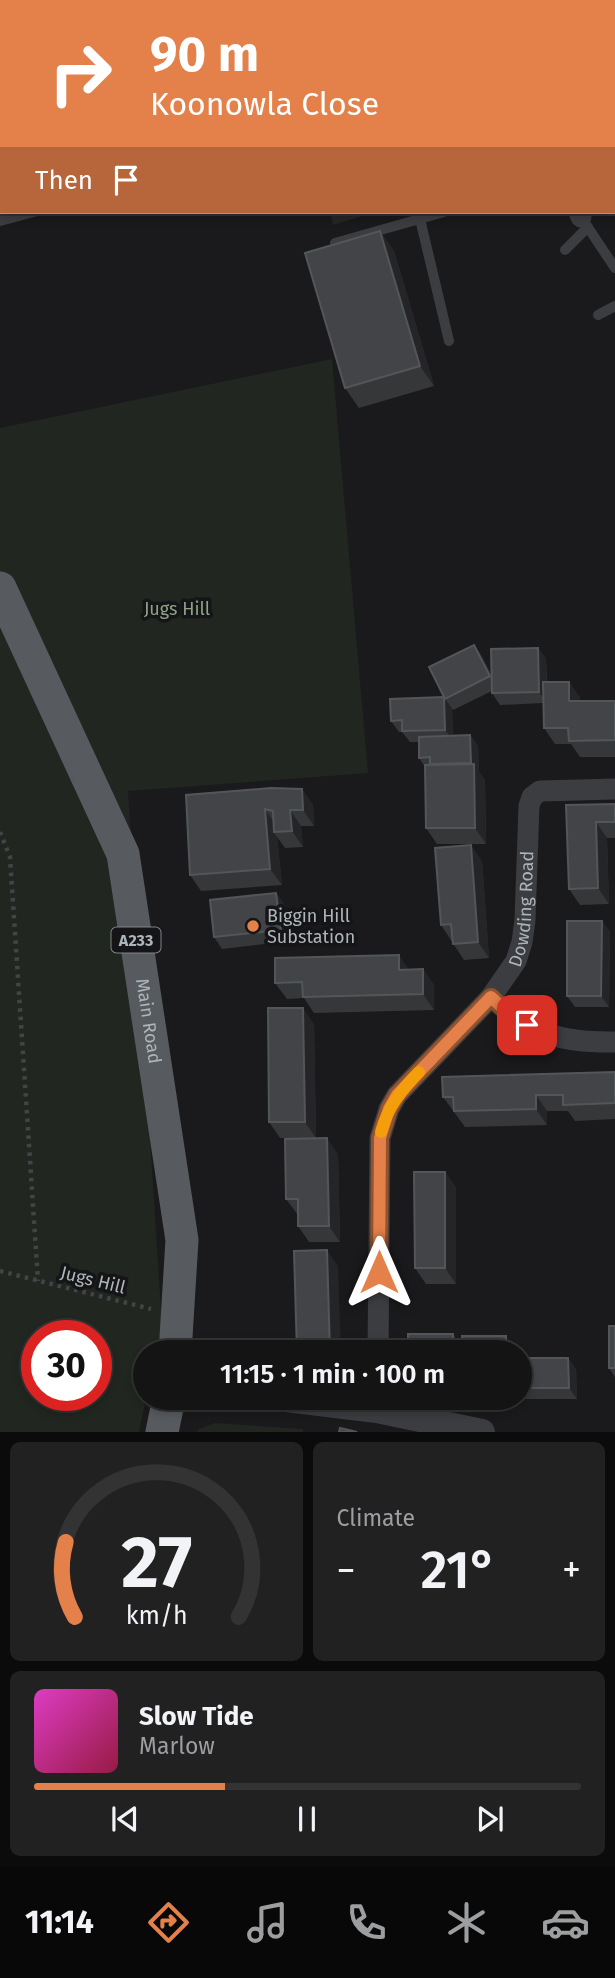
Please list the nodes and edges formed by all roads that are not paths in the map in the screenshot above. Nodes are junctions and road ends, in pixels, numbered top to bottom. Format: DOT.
graph roads {
  1 [pos="26,214"];
  2 [pos="437,214"];
  3 [pos="419,219"];
  4 [pos="583,219"];
  5 [pos="0,221"];
  6 [pos="335,243"];
  7 [pos="565,250"];
  8 [pos="615,268"];
  9 [pos="615,306"];
  10 [pos="598,315"];
  11 [pos="449,341"];
  12 [pos="0,588"];
  13 [pos="615,789"];
  14 [pos="491,997"];
  15 [pos="615,1042"];
  16 [pos="176,1340"];
  17 [pos="378,1340"];
  18 [pos="167,1410"];
  19 [pos="400,1410"];
  20 [pos="162,1432"];
  21 [pos="482,1432"];
  1 -- 5 [label="lane"];
  2 -- 3 [label="lane"];
  3 -- 6 [label="lane"];
  3 -- 11 [label="lane"];
  4 -- 7 [label="lane"];
  4 -- 8 [label="lane"];
  9 -- 10 [label="lane"];
  12 -- 16 [label="main road, Main Road / A233"];
  13 -- 14 [label="street, Dowding Road"];
  14 -- 15 [label="street"];
  14 -- 17 [label="street, Dowding Road"];
  18 -- 20 [label="main road"];
  19 -- 21 [label="street"];
}
